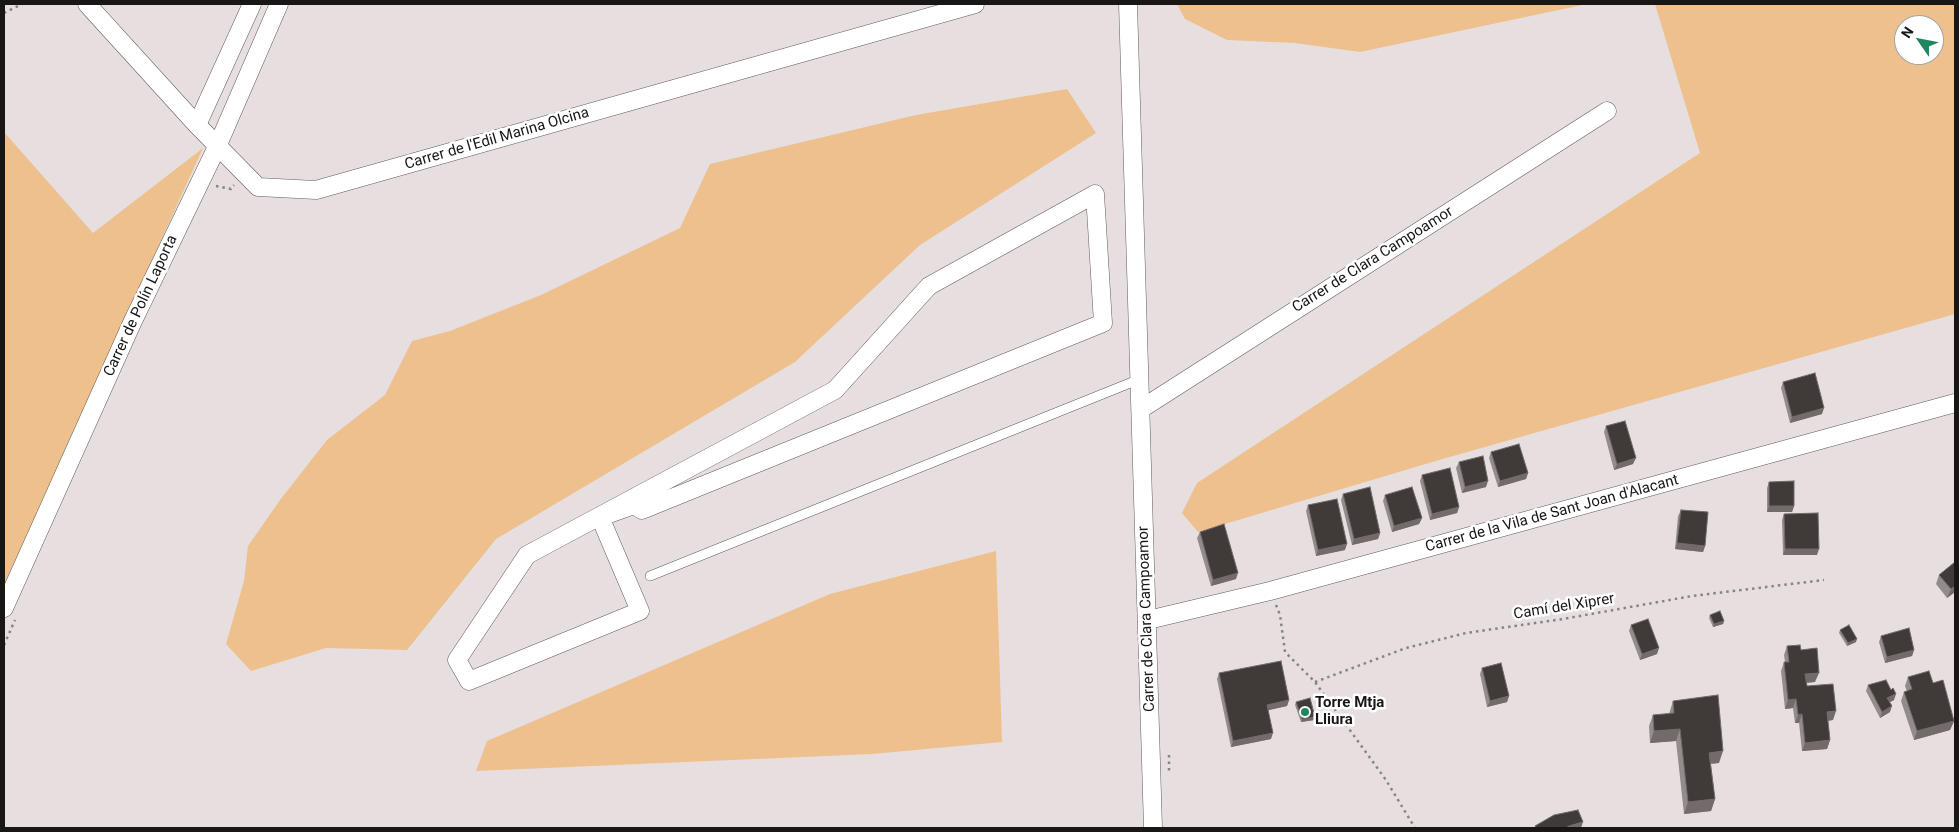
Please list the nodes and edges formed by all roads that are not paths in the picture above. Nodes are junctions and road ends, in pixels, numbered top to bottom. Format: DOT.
graph roads {
  1 [pos="87,4"];
  2 [pos="252,4"];
  3 [pos="279,4"];
  4 [pos="975,4"];
  5 [pos="1128,4"];
  6 [pos="1607,111"];
  7 [pos="197,126"];
  8 [pos="217,147"];
  9 [pos="1140,379"];
  10 [pos="1955,403"];
  11 [pos="1141,409"];
  12 [pos="600,516"];
  13 [pos="650,576"];
  14 [pos="10,613"];
  15 [pos="1148,620"];
  16 [pos="1153,828"];
  1 -- 7 [label="street, Carrer de l'Edil Marina Olcina"];
  2 -- 7 [label="street"];
  3 -- 8 [label="street, Carrer de Polín Laporta"];
  4 -- 8 [label="street, Carrer de l'Edil Marina Olcina"];
  5 -- 9 [label="street, Carrer de Clara Campoamor"];
  6 -- 11 [label="street, Carrer de Clara Campoamor"];
  7 -- 8 [label="street, Carrer de l'Edil Marina Olcina"];
  8 -- 14 [label="street, Carrer de Polín Laporta"];
  9 -- 11 [label="street, Carrer de Clara Campoamor"];
  9 -- 13 [label="lane"];
  10 -- 15 [label="street, Carrer de la Vila de Sant Joan d'Alacant"];
  11 -- 15 [label="street, Carrer de Clara Campoamor"];
  12 -- 12 [label="street"];
  15 -- 16 [label="street, Carrer de Clara Campoamor"];
}
